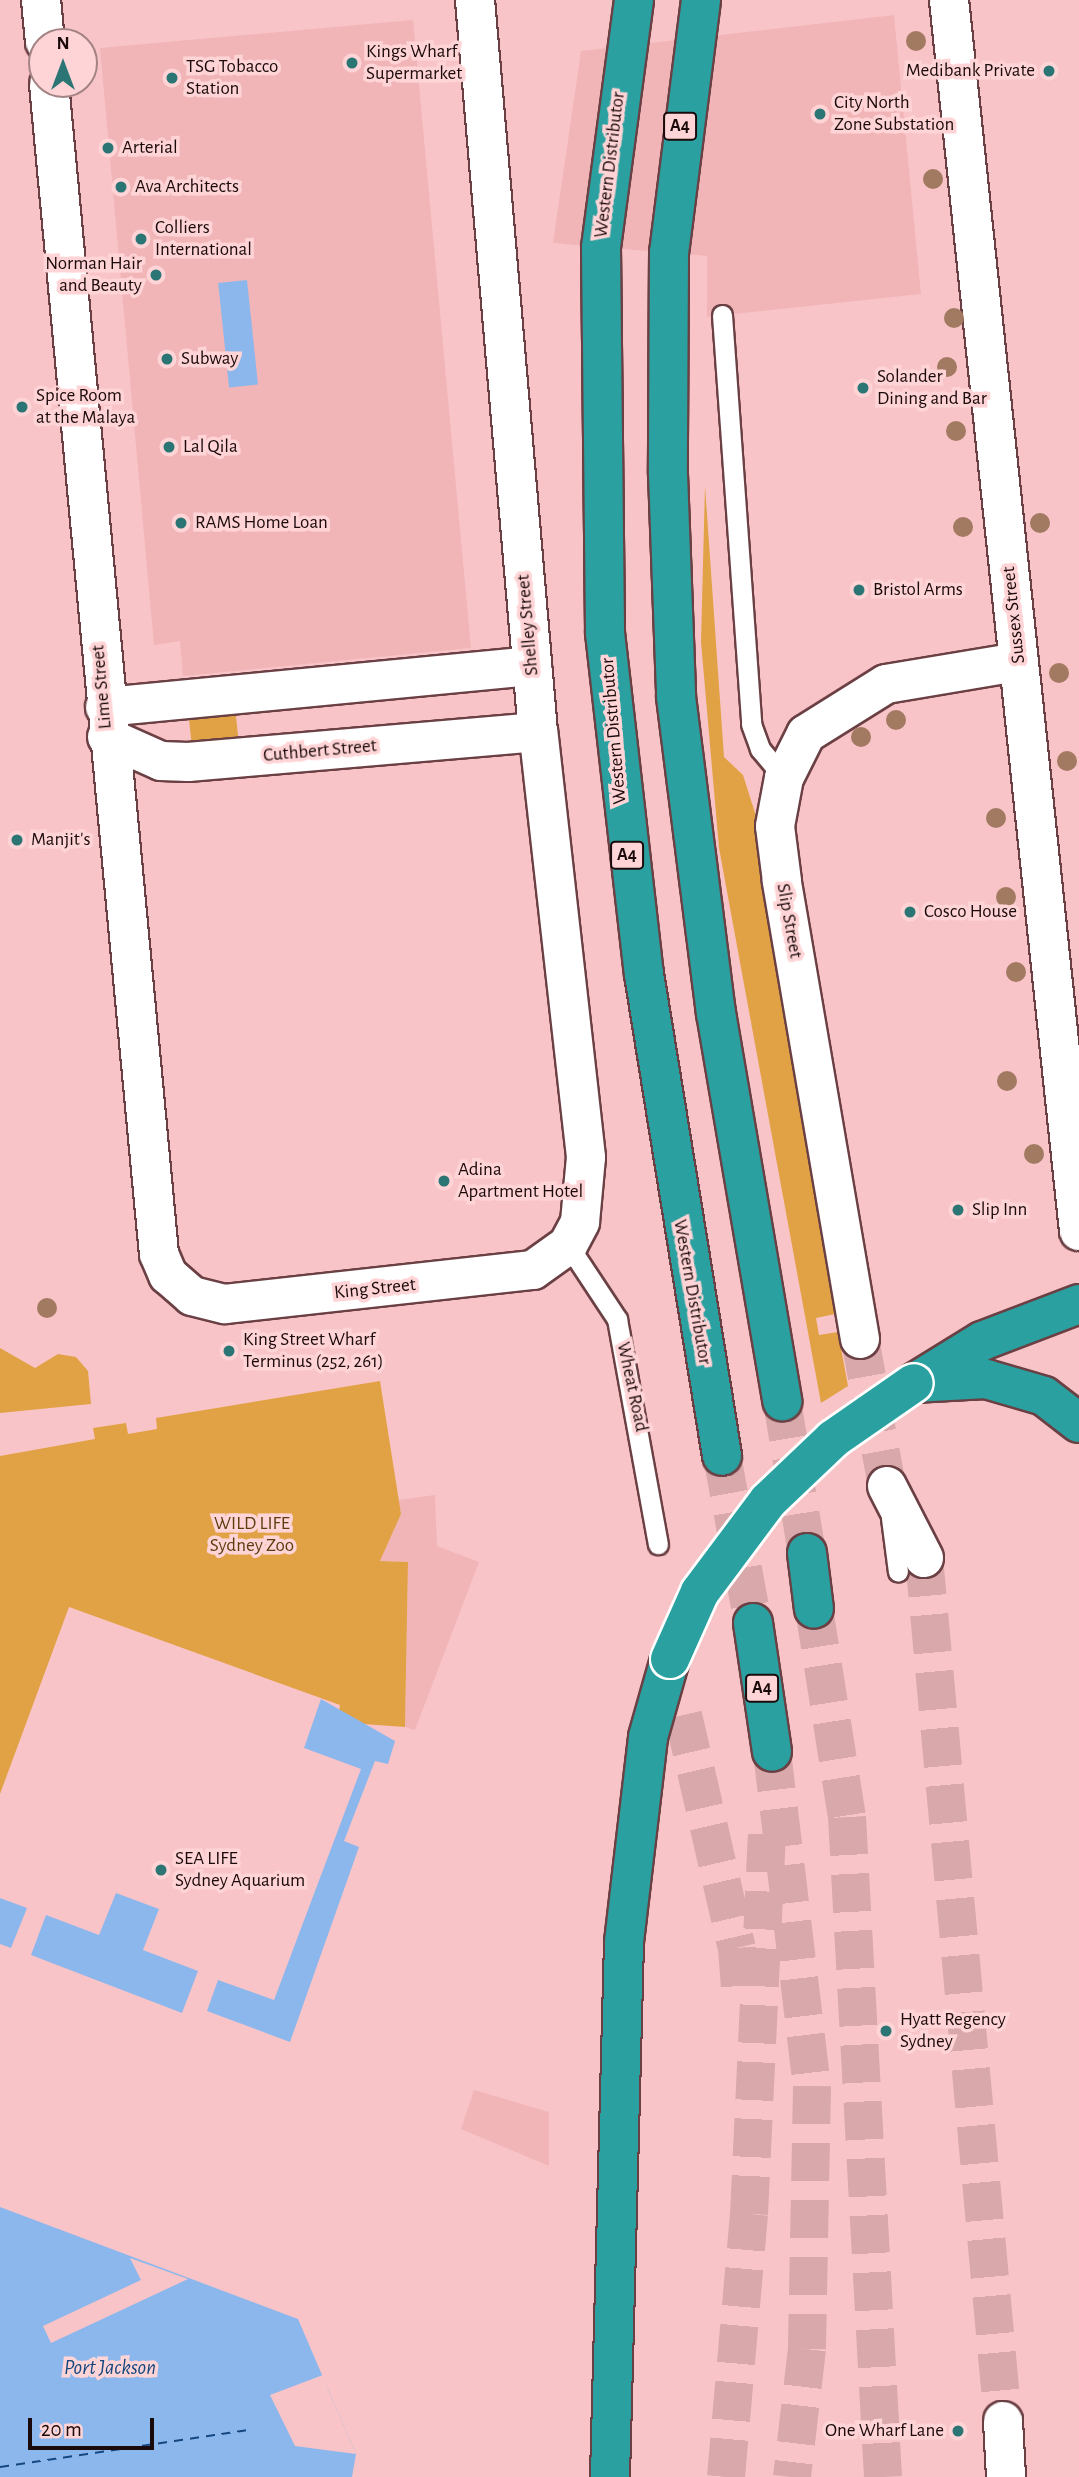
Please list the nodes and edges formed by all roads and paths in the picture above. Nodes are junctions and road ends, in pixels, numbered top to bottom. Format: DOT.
graph roads {
  1 [pos="41,0"];
  2 [pos="475,0"];
  3 [pos="634,0"];
  4 [pos="701,0"];
  5 [pos="949,0"];
  6 [pos="44,28"];
  7 [pos="50,98"];
  8 [pos="722,315"];
  9 [pos="1018,662"];
  10 [pos="532,666"];
  11 [pos="106,722"];
  12 [pos="538,732"];
  13 [pos="784,778"];
  14 [pos="1069,1063"];
  15 [pos="1079,1231"];
  16 [pos="568,1245"];
  17 [pos="177,1284"];
  18 [pos="1079,1304"];
  19 [pos="860,1339"];
  20 [pos="914,1383"];
  21 [pos="782,1401"];
  22 [pos="1079,1423"];
  23 [pos="722,1456"];
  24 [pos="887,1486"];
  25 [pos="658,1544"];
  26 [pos="807,1553"];
  27 [pos="911,1565"];
  28 [pos="814,1609"];
  29 [pos="753,1623"];
  30 [pos="772,1752"];
  31 [pos="1003,2421"];
  32 [pos="610,2477"];
  33 [pos="1006,2477"];
  1 -- 6 [label="street"];
  2 -- 10 [label="street, Shelley Street"];
  3 -- 23 [label="highway, Western Distributor / A4"];
  4 -- 21 [label="highway, A4"];
  5 -- 9 [label="street, Sussex Street"];
  7 -- 11 [label="street, Lime Street"];
  8 -- 13 [label="lane"];
  9 -- 13 [label="street, Slip Street"];
  9 -- 14 [label="street, Sussex Street"];
  10 -- 11 [label="street"];
  10 -- 12 [label="street, Shelley Street"];
  11 -- 12 [label="street, Cuthbert Street"];
  11 -- 17 [label="street, Lime Street"];
  12 -- 16 [label="street, Shelley Street"];
  13 -- 19 [label="street, Slip Street"];
  14 -- 15 [label="street, Sussex Street"];
  16 -- 17 [label="street, King Street"];
  16 -- 25 [label="lane, Wheat Road"];
  18 -- 20 [label="highway"];
  20 -- 22 [label="highway"];
  20 -- 32 [label="highway, bridge"];
  24 -- 27 [label="street"];
  26 -- 28 [label="highway"];
  29 -- 30 [label="highway, A4"];
  31 -- 33 [label="street"];
}
